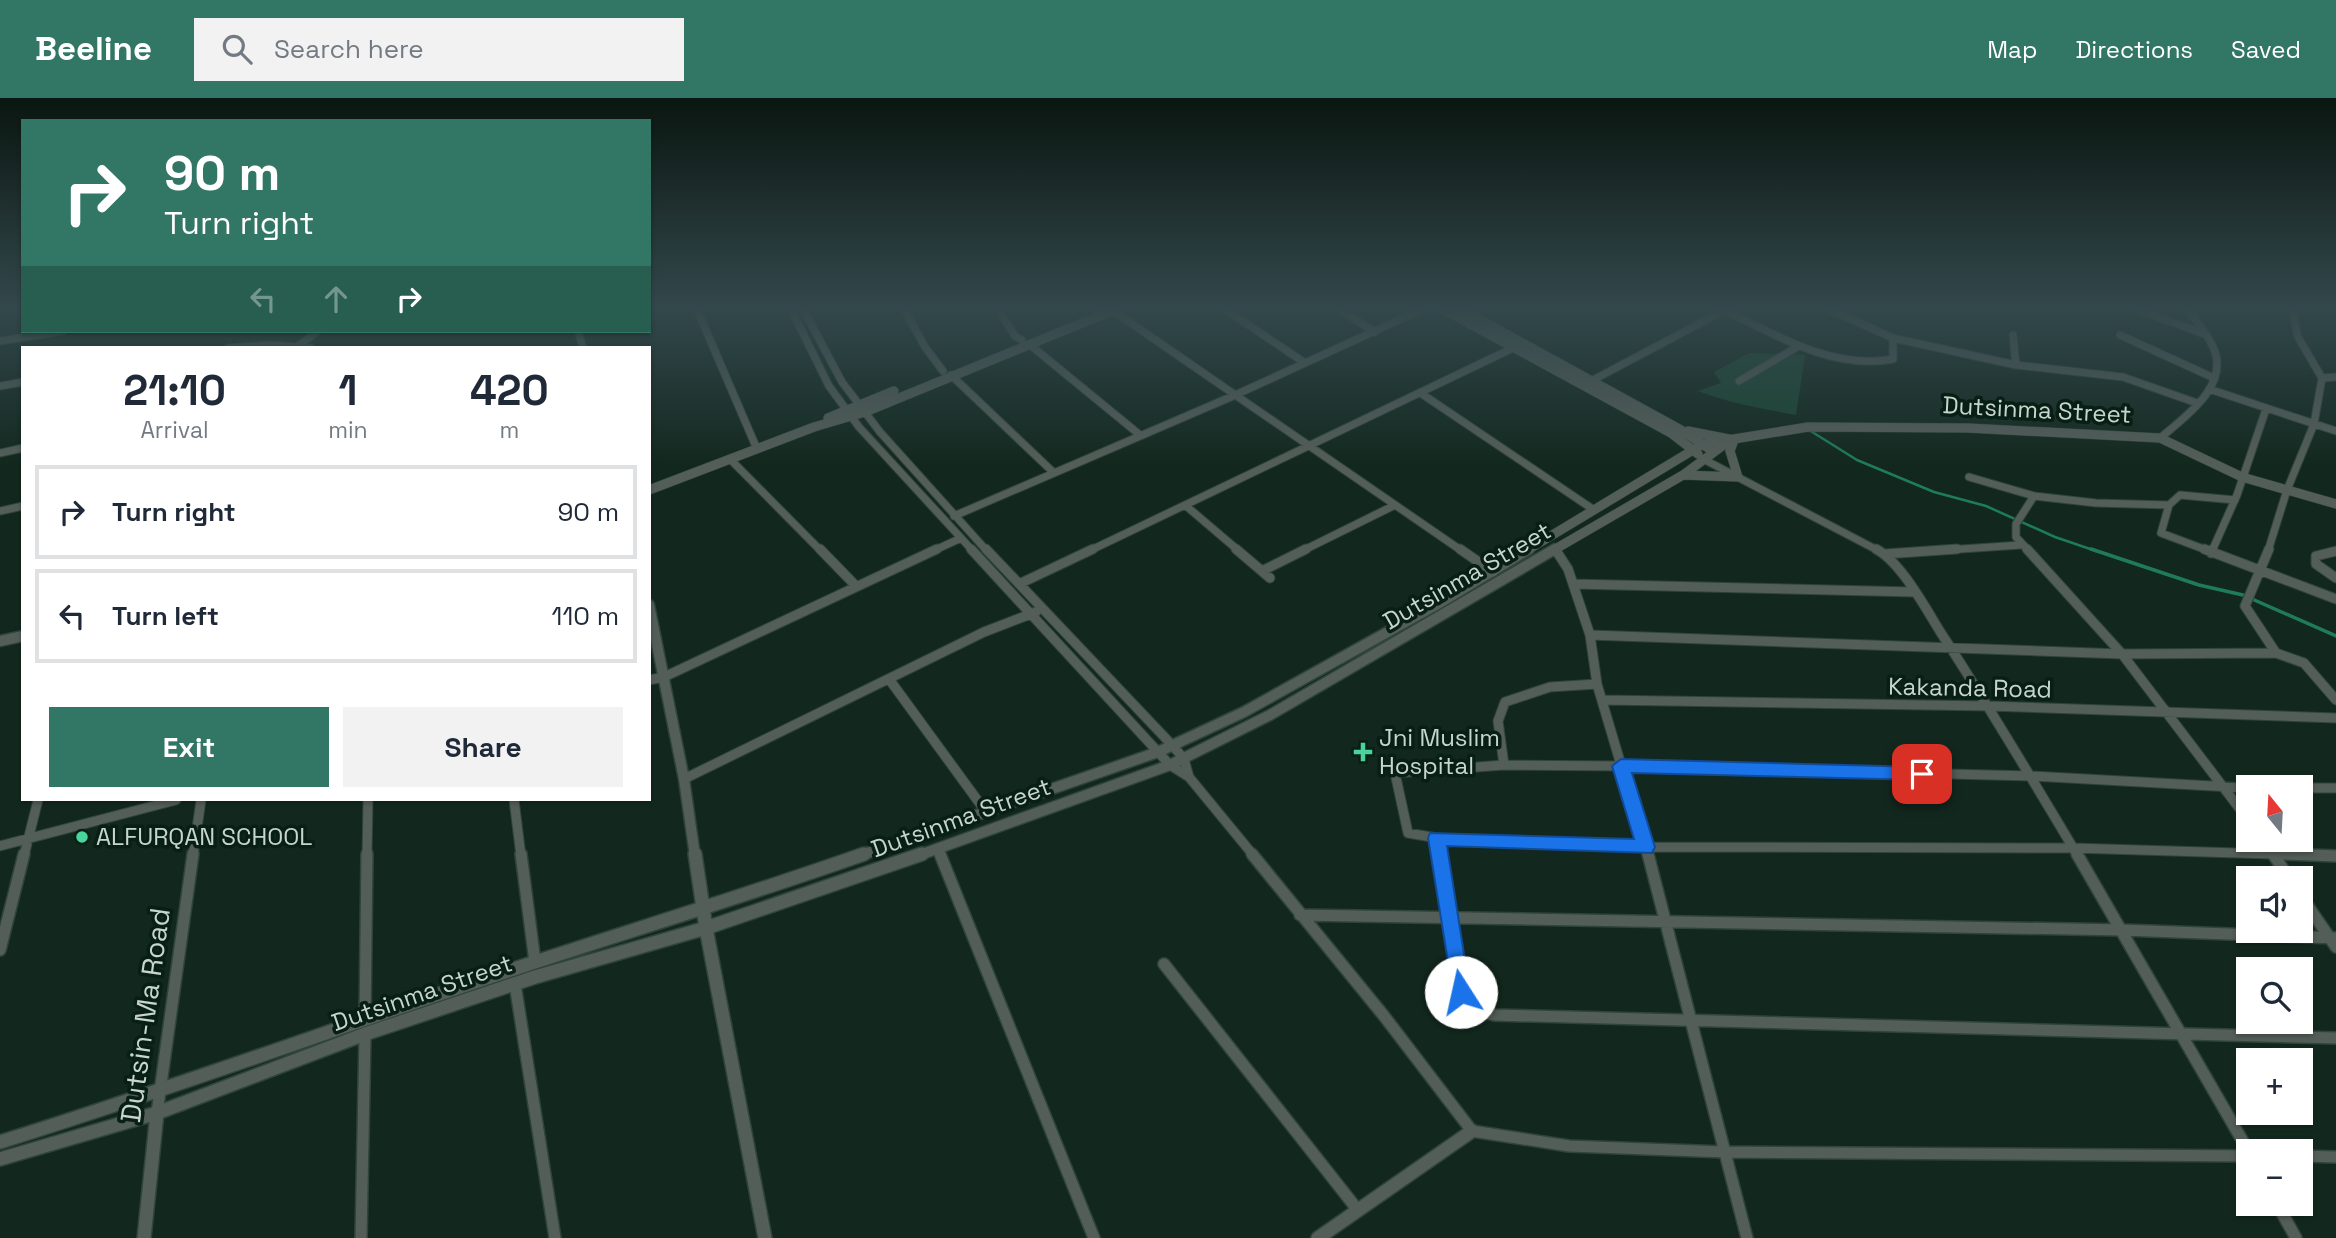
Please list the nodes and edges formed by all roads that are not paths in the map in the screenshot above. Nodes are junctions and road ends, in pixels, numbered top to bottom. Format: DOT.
graph roads {
  1 [pos="719,360"];
  2 [pos="816,360"];
  3 [pos="830,360"];
  4 [pos="936,360"];
  5 [pos="979,360"];
  6 [pos="1048,360"];
  7 [pos="1185,360"];
  8 [pos="1301,360"];
  9 [pos="1311,360"];
  10 [pos="1489,360"];
  11 [pos="1536,360"];
  12 [pos="1556,360"];
  13 [pos="1628,360"];
  14 [pos="1775,360"];
  15 [pos="1850,360"];
  16 [pos="1890,360"];
  17 [pos="1994,360"];
  18 [pos="2016,360"];
  19 [pos="2175,360"];
  20 [pos="2216,360"];
  21 [pos="2312,360"];
  22 [pos="1305,363"];
  23 [pos="2016,365"];
  24 [pos="947,373"];
  25 [pos="2336,377"];
  26 [pos="2214,378"];
  27 [pos="2322,378"];
  28 [pos="1593,380"];
  29 [pos="1739,381"];
  30 [pos="21,382"];
  31 [pos="0,386"];
  32 [pos="2209,389"];
  33 [pos="1422,394"];
  34 [pos="1233,396"];
  35 [pos="2197,403"];
  36 [pos="862,408"];
  37 [pos="2266,409"];
  38 [pos="849,413"];
  39 [pos="2315,424"];
  40 [pos="1681,430"];
  41 [pos="2336,431"];
  42 [pos="1671,433"];
  43 [pos="1140,435"];
  44 [pos="2160,438"];
  45 [pos="1729,442"];
  46 [pos="1698,447"];
  47 [pos="21,448"];
  48 [pos="1309,448"];
  49 [pos="757,449"];
  50 [pos="0,453"];
  51 [pos="1710,457"];
  52 [pos="1680,459"];
  53 [pos="731,460"];
  54 [pos="1053,472"];
  55 [pos="1683,475"];
  56 [pos="1738,477"];
  57 [pos="1969,477"];
  58 [pos="2242,477"];
  59 [pos="651,489"];
  60 [pos="2287,490"];
  61 [pos="2034,496"];
  62 [pos="2235,500"];
  63 [pos="2336,504"];
  64 [pos="1185,505"];
  65 [pos="2168,505"];
  66 [pos="21,506"];
  67 [pos="1393,506"];
  68 [pos="0,510"];
  69 [pos="1594,510"];
  70 [pos="954,516"];
  71 [pos="961,538"];
  72 [pos="2021,545"];
  73 [pos="1555,549"];
  74 [pos="2336,551"];
  75 [pos="2211,553"];
  76 [pos="1885,554"];
  77 [pos="1262,571"];
  78 [pos="1493,572"];
  79 [pos="2259,572"];
  80 [pos="1270,578"];
  81 [pos="2336,578"];
  82 [pos="1019,584"];
  83 [pos="1573,584"];
  84 [pos="856,586"];
  85 [pos="1913,592"];
  86 [pos="2336,599"];
  87 [pos="1044,610"];
  88 [pos="1031,614"];
  89 [pos="651,615"];
  90 [pos="1590,635"];
  91 [pos="21,636"];
  92 [pos="0,641"];
  93 [pos="1952,648"];
  94 [pos="2276,653"];
  95 [pos="2122,654"];
  96 [pos="664,677"];
  97 [pos="889,679"];
  98 [pos="651,680"];
  99 [pos="1597,684"];
  100 [pos="1604,700"];
  101 [pos="2336,701"];
  102 [pos="1989,706"];
  103 [pos="2166,713"];
  104 [pos="2336,718"];
  105 [pos="1172,745"];
  106 [pos="1158,752"];
  107 [pos="1184,759"];
  108 [pos="1170,765"];
  109 [pos="1504,765"];
  110 [pos="1621,766"];
  111 [pos="2031,776"];
  112 [pos="1189,777"];
  113 [pos="684,779"];
  114 [pos="2224,787"];
  115 [pos="2236,787"];
  116 [pos="2314,788"];
  117 [pos="2336,788"];
  118 [pos="38,801"];
  119 [pos="172,801"];
  120 [pos="201,801"];
  121 [pos="368,801"];
  122 [pos="514,801"];
  123 [pos="2236,803"];
  124 [pos="986,812"];
  125 [pos="28,838"];
  126 [pos="1437,838"];
  127 [pos="0,846"];
  128 [pos="1646,847"];
  129 [pos="2073,848"];
  130 [pos="938,849"];
  131 [pos="2273,854"];
  132 [pos="2336,856"];
  133 [pos="2281,866"];
  134 [pos="704,910"];
  135 [pos="2313,912"];
  136 [pos="1300,915"];
  137 [pos="1447,918"];
  138 [pos="1664,921"];
  139 [pos="706,928"];
  140 [pos="2123,930"];
  141 [pos="2334,941"];
  142 [pos="0,950"];
  143 [pos="535,962"];
  144 [pos="1164,964"];
  145 [pos="515,984"];
  146 [pos="365,1019"];
  147 [pos="1690,1021"];
  148 [pos="365,1034"];
  149 [pos="2184,1035"];
  150 [pos="2336,1038"];
  151 [pos="161,1092"];
  152 [pos="157,1113"];
  153 [pos="1472,1131"];
  154 [pos="2241,1139"];
  155 [pos="0,1142"];
  156 [pos="1724,1152"];
  157 [pos="2236,1154"];
  158 [pos="2313,1156"];
  159 [pos="2336,1157"];
  160 [pos="0,1159"];
  161 [pos="1357,1209"];
  162 [pos="2283,1216"];
  163 [pos="144,1238"];
  164 [pos="361,1238"];
  165 [pos="555,1238"];
  166 [pos="765,1238"];
  167 [pos="1094,1238"];
  168 [pos="1318,1238"];
  169 [pos="1747,1238"];
  170 [pos="2295,1238"];
  1 -- 49 [label="street"];
  2 -- 38 [label="street"];
  3 -- 36 [label="street"];
  4 -- 24 [label="street"];
  5 -- 24 [label="street"];
  6 -- 43 [label="street"];
  7 -- 34 [label="street"];
  8 -- 22 [label="street"];
  9 -- 22 [label="street"];
  10 -- 33 [label="street"];
  11 -- 42 [label="street"];
  12 -- 28 [label="street"];
  13 -- 28 [label="street"];
  14 -- 29 [label="street"];
  15 -- 16 [label="street"];
  17 -- 23 [label="street"];
  18 -- 23 [label="street"];
  19 -- 26 [label="street"];
  20 -- 26 [label="street"];
  21 -- 27 [label="street"];
  22 -- 34 [label="street"];
  23 -- 35 [label="street"];
  24 -- 36 [label="street"];
  24 -- 54 [label="street"];
  25 -- 27 [label="street"];
  26 -- 32 [label="street"];
  27 -- 39 [label="street"];
  28 -- 40 [label="street"];
  30 -- 31 [label="street"];
  32 -- 35 [label="street"];
  32 -- 37 [label="street"];
  33 -- 48 [label="street"];
  33 -- 69 [label="street"];
  34 -- 43 [label="street"];
  34 -- 48 [label="street"];
  35 -- 44 [label="street"];
  36 -- 38 [label="street"];
  36 -- 70 [label="street"];
  37 -- 39 [label="street"];
  37 -- 58 [label="street"];
  38 -- 49 [label="street"];
  38 -- 71 [label="street"];
  39 -- 41 [label="street"];
  39 -- 60 [label="street"];
  40 -- 45 [label="street"];
  40 -- 46 [label="street"];
  42 -- 46 [label="street"];
  42 -- 52 [label="street"];
  43 -- 54 [label="street"];
  44 -- 45 [label="street, Dutsinma Street"];
  44 -- 58 [label="street, Dutsinma Street"];
  45 -- 46 [label="street, Dutsinma Street"];
  45 -- 51 [label="street, Dutsinma Street"];
  45 -- 56 [label="street"];
  46 -- 51 [label="street"];
  46 -- 52 [label="street, Dutsinma Street"];
  47 -- 50 [label="street"];
  48 -- 64 [label="street"];
  48 -- 67 [label="street"];
  49 -- 53 [label="street"];
  51 -- 55 [label="street, Dutsinma Street"];
  51 -- 56 [label="street"];
  52 -- 69 [label="street, Dutsinma Street"];
  53 -- 59 [label="street"];
  53 -- 84 [label="street"];
  54 -- 70 [label="street"];
  55 -- 56 [label="street"];
  55 -- 73 [label="street, Dutsinma Street"];
  56 -- 76 [label="street"];
  57 -- 61 [label="street"];
  58 -- 60 [label="street, Dutsinma Street"];
  58 -- 62 [label="street"];
  60 -- 63 [label="street, Dutsinma Street"];
  60 -- 79 [label="street"];
  61 -- 65 [label="street"];
  61 -- 72 [label="street"];
  62 -- 65 [label="street"];
  62 -- 75 [label="street"];
  64 -- 77 [label="street"];
  64 -- 82 [label="street"];
  65 -- 75 [label="street"];
  66 -- 68 [label="street"];
  67 -- 77 [label="street"];
  67 -- 78 [label="street"];
  69 -- 78 [label="street, Dutsinma Street"];
  70 -- 82 [label="street"];
  71 -- 84 [label="street"];
  71 -- 88 [label="street"];
  72 -- 76 [label="street"];
  72 -- 95 [label="street"];
  73 -- 83 [label="street"];
  73 -- 107 [label="street, Dutsinma Street"];
  74 -- 81 [label="street"];
  75 -- 79 [label="street"];
  76 -- 85 [label="street"];
  77 -- 80 [label="street"];
  78 -- 105 [label="street, Dutsinma Street"];
  79 -- 86 [label="street"];
  79 -- 94 [label="street"];
  82 -- 87 [label="street"];
  83 -- 85 [label="street"];
  83 -- 90 [label="street"];
  84 -- 96 [label="street"];
  85 -- 93 [label="street"];
  87 -- 88 [label="street"];
  87 -- 105 [label="street"];
  88 -- 97 [label="street"];
  88 -- 106 [label="street"];
  89 -- 96 [label="street"];
  90 -- 93 [label="street"];
  90 -- 99 [label="street"];
  91 -- 92 [label="street"];
  93 -- 95 [label="street"];
  93 -- 102 [label="street"];
  94 -- 95 [label="street"];
  94 -- 101 [label="street"];
  95 -- 103 [label="street"];
  96 -- 98 [label="street"];
  96 -- 113 [label="street"];
  97 -- 113 [label="street"];
  97 -- 124 [label="street"];
  99 -- 100 [label="street"];
  99 -- 109 [label="street"];
  100 -- 102 [label="street, Kakanda Road"];
  100 -- 110 [label="street"];
  102 -- 103 [label="street, Kakanda Road"];
  102 -- 111 [label="street"];
  103 -- 104 [label="street, Kakanda Road"];
  103 -- 114 [label="street"];
  105 -- 106 [label="street, Dutsinma Street"];
  105 -- 107 [label="street"];
  106 -- 108 [label="street"];
  106 -- 124 [label="street, Dutsinma Street"];
  107 -- 108 [label="street, Dutsinma Street"];
  107 -- 112 [label="street"];
  108 -- 112 [label="street"];
  108 -- 130 [label="street, Dutsinma Street"];
  109 -- 110 [label="street"];
  109 -- 126 [label="street"];
  110 -- 111 [label="street"];
  110 -- 128 [label="street"];
  111 -- 114 [label="street"];
  111 -- 129 [label="street"];
  112 -- 136 [label="street"];
  113 -- 134 [label="street"];
  114 -- 115 [label="street"];
  114 -- 123 [label="street"];
  116 -- 117 [label="street"];
  118 -- 125 [label="street"];
  119 -- 125 [label="street"];
  120 -- 151 [label="street, Dutsin-Ma Road"];
  121 -- 146 [label="street"];
  122 -- 143 [label="street"];
  124 -- 134 [label="street, Dutsinma Street"];
  125 -- 127 [label="street"];
  125 -- 142 [label="street"];
  126 -- 128 [label="street"];
  126 -- 137 [label="street"];
  128 -- 129 [label="street"];
  128 -- 138 [label="street"];
  129 -- 131 [label="street"];
  129 -- 140 [label="street"];
  130 -- 139 [label="street, Dutsinma Street"];
  130 -- 167 [label="street"];
  131 -- 132 [label="street"];
  131 -- 133 [label="street"];
  134 -- 139 [label="street"];
  134 -- 143 [label="street, Dutsinma Street"];
  135 -- 141 [label="street"];
  136 -- 137 [label="street"];
  136 -- 153 [label="street"];
  137 -- 138 [label="street"];
  137 -- 147 [label="street"];
  138 -- 140 [label="street"];
  138 -- 147 [label="street"];
  139 -- 145 [label="street, Dutsinma Street"];
  139 -- 166 [label="street"];
  140 -- 141 [label="street"];
  140 -- 149 [label="street"];
  143 -- 146 [label="street, Dutsinma Street"];
  144 -- 161 [label="street"];
  145 -- 148 [label="street, Dutsinma Street"];
  145 -- 165 [label="street"];
  146 -- 151 [label="street, Dutsinma Street"];
  147 -- 149 [label="street"];
  147 -- 156 [label="street"];
  148 -- 152 [label="street, Dutsinma Street"];
  148 -- 164 [label="street"];
  149 -- 150 [label="street"];
  149 -- 154 [label="street"];
  151 -- 152 [label="street, Dutsin-Ma Road"];
  151 -- 155 [label="street, Dutsinma Street"];
  152 -- 160 [label="street, Dutsinma Street"];
  152 -- 163 [label="street, Dutsin-Ma Road"];
  153 -- 156 [label="street"];
  153 -- 161 [label="street"];
  156 -- 157 [label="street"];
  156 -- 169 [label="street"];
  158 -- 159 [label="street"];
  161 -- 168 [label="street"];
  162 -- 170 [label="street"];
}
